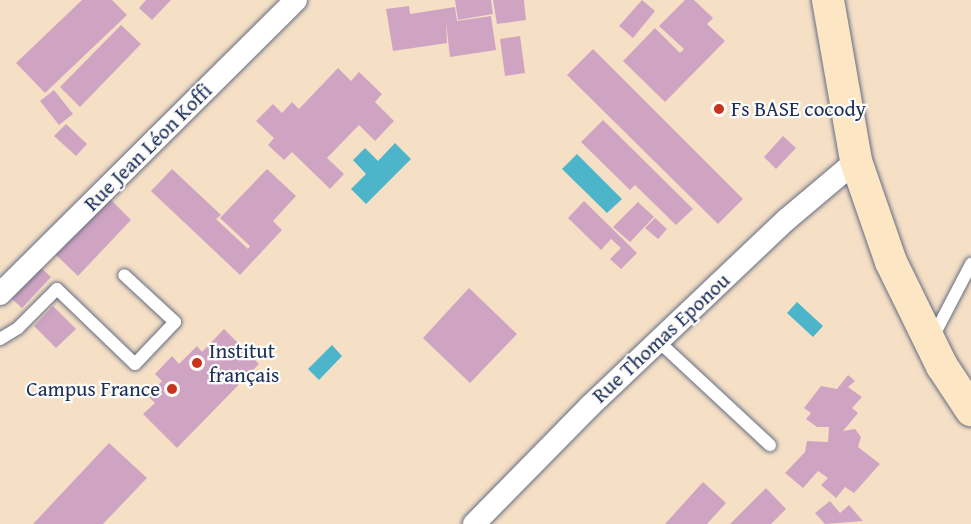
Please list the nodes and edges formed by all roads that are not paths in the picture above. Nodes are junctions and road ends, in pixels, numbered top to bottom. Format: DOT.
graph roads {
  1 [pos="296,0"];
  2 [pos="828,0"];
  3 [pos="856,161"];
  4 [pos="971,264"];
  5 [pos="124,275"];
  6 [pos="0,294"];
  7 [pos="0,339"];
  8 [pos="658,341"];
  9 [pos="930,342"];
  10 [pos="968,394"];
  11 [pos="770,445"];
  12 [pos="474,524"];
  1 -- 6 [label="street, Rue Jean Léon Koffi"];
  2 -- 3 [label="street"];
  3 -- 8 [label="street, Rue Thomas Eponou"];
  3 -- 9 [label="street"];
  4 -- 9 [label="lane"];
  5 -- 7 [label="lane"];
  8 -- 11 [label="lane"];
  8 -- 12 [label="street, Rue Thomas Eponou"];
  9 -- 10 [label="street"];
}
